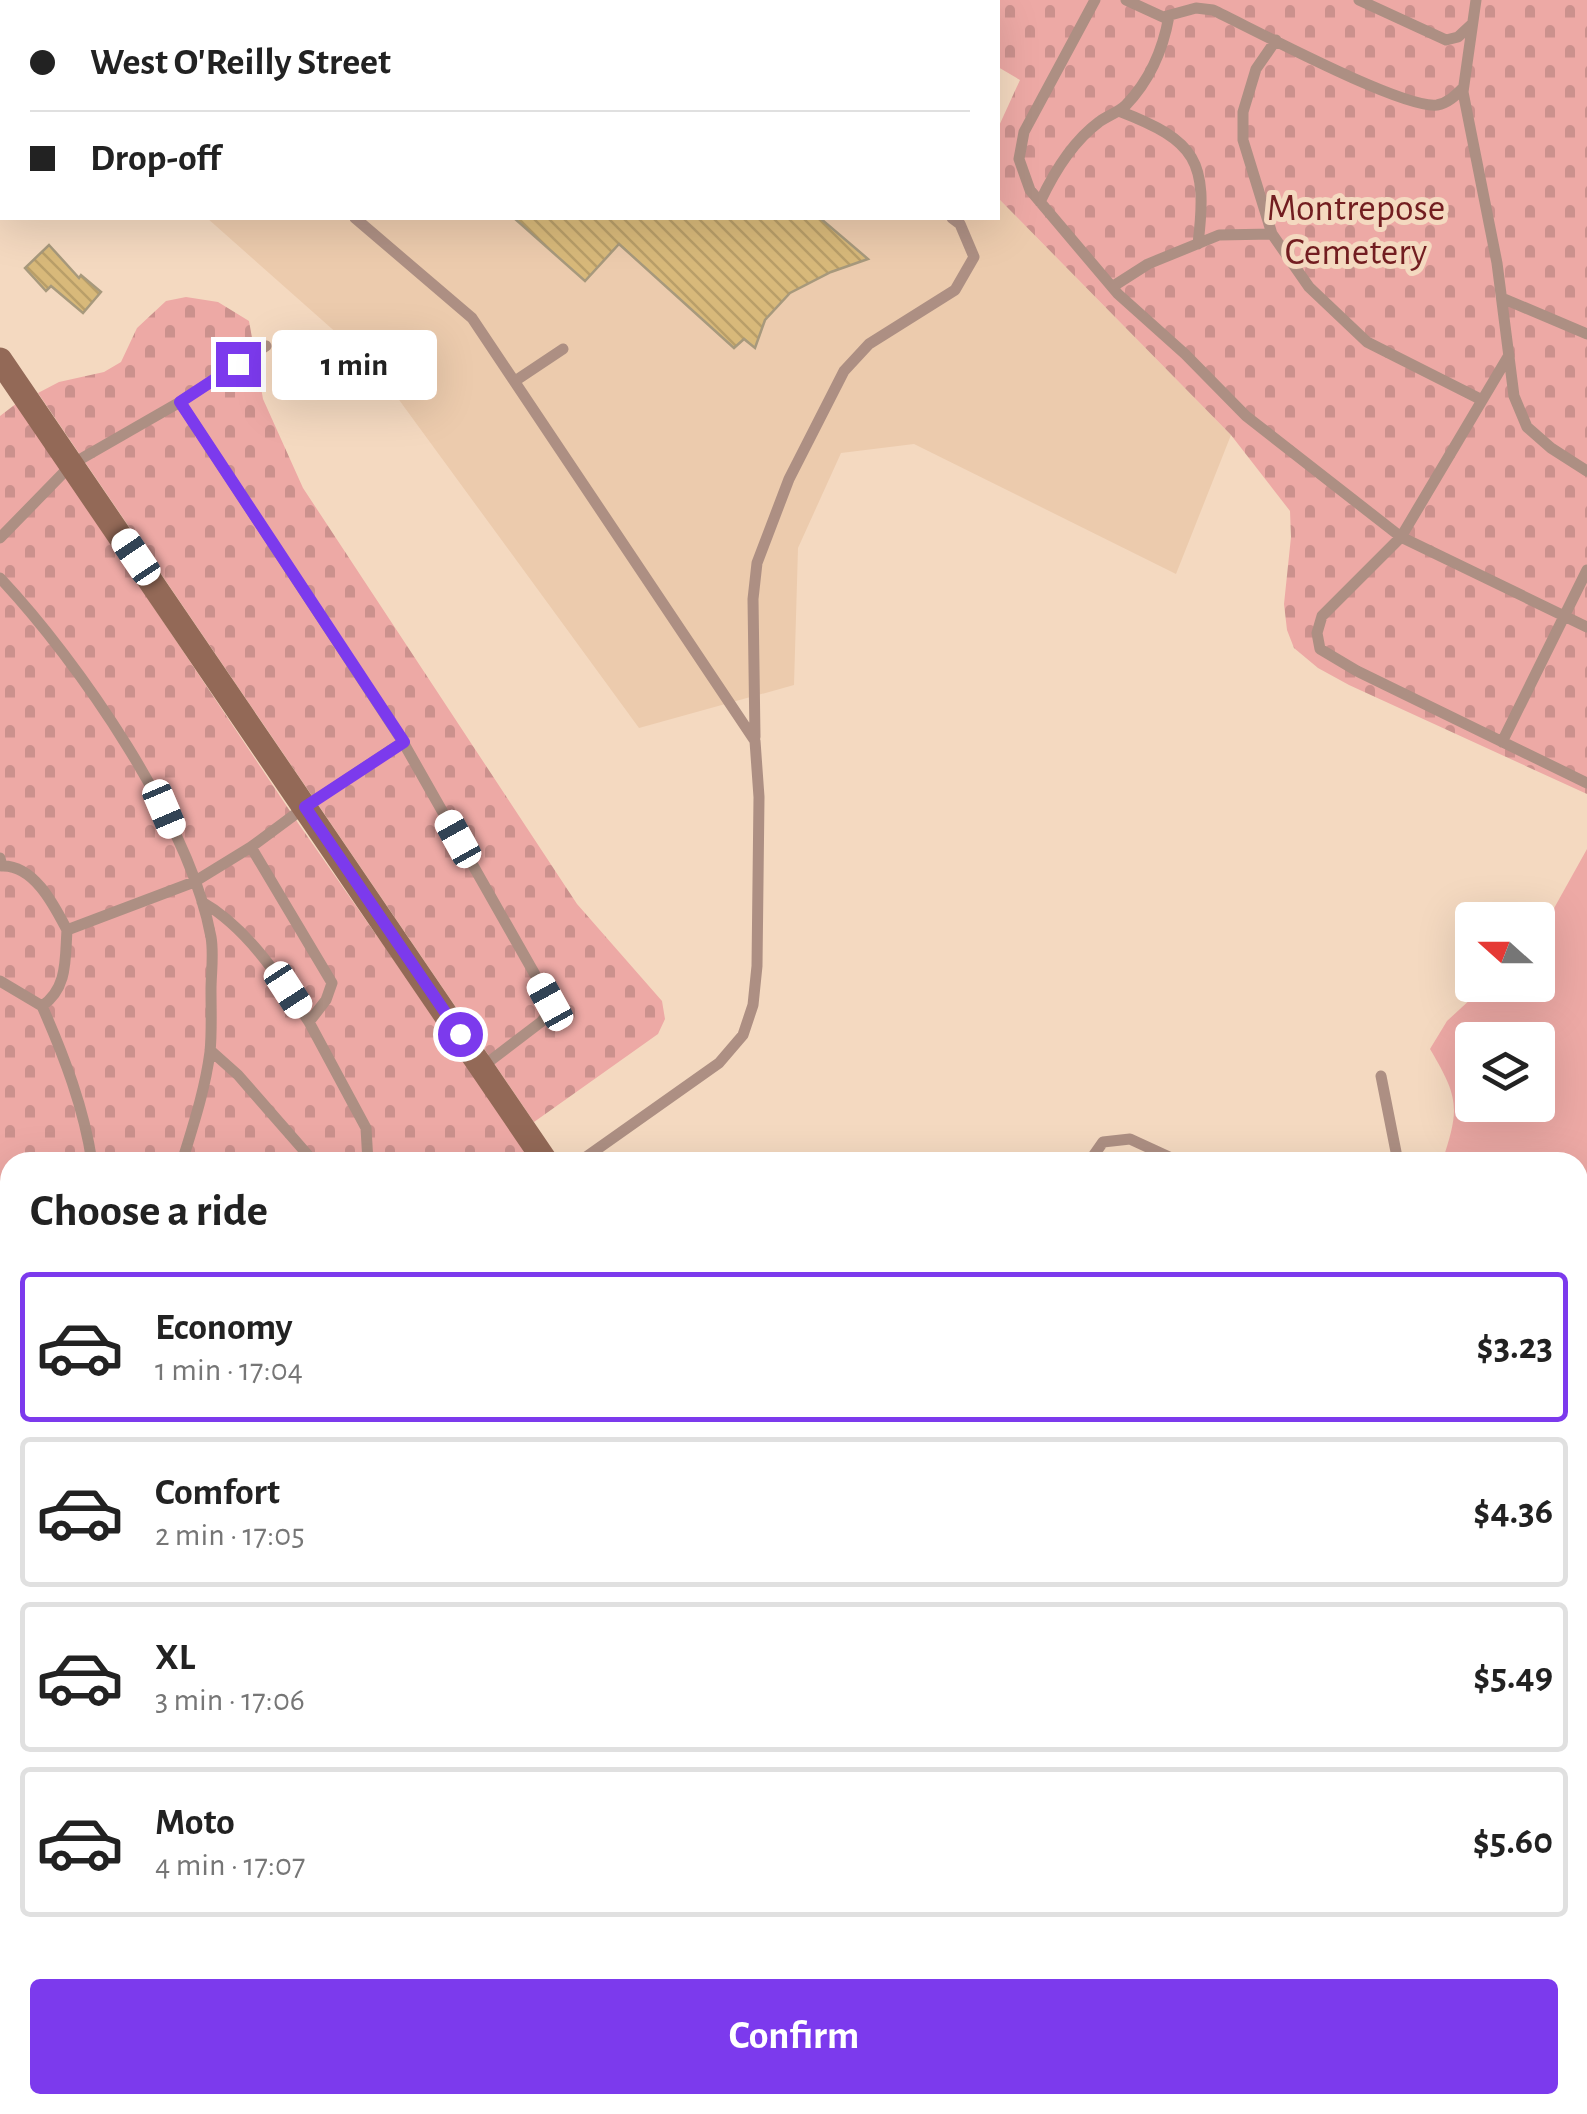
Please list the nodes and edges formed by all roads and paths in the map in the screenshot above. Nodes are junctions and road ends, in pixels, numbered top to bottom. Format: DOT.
graph roads {
  1 [pos="1094,0"];
  2 [pos="1126,0"];
  3 [pos="1359,0"];
  4 [pos="1476,0"];
  5 [pos="1169,16"];
  6 [pos="1472,24"];
  7 [pos="1276,40"];
  8 [pos="1463,88"];
  9 [pos="1118,112"];
  10 [pos="1040,202"];
  11 [pos="357,220"];
  12 [pos="955,220"];
  13 [pos="1272,234"];
  14 [pos="1198,244"];
  15 [pos="1112,287"];
  16 [pos="1502,298"];
  17 [pos="1587,334"];
  18 [pos="266,346"];
  19 [pos="563,349"];
  20 [pos="1509,355"];
  21 [pos="0,360"];
  22 [pos="515,381"];
  23 [pos="1482,400"];
  24 [pos="180,402"];
  25 [pos="72,464"];
  26 [pos="1587,472"];
  27 [pos="1401,537"];
  28 [pos="0,538"];
  29 [pos="1587,570"];
  30 [pos="0,578"];
  31 [pos="1564,616"];
  32 [pos="1587,627"];
  33 [pos="755,741"];
  34 [pos="404,742"];
  35 [pos="1502,742"];
  36 [pos="1587,783"];
  37 [pos="305,807"];
  38 [pos="252,847"];
  39 [pos="1,864"];
  40 [pos="194,882"];
  41 [pos="202,902"];
  42 [pos="67,930"];
  43 [pos="0,981"];
  44 [pos="42,1006"];
  45 [pos="309,1022"];
  46 [pos="210,1050"];
  47 [pos="482,1067"];
  48 [pos="1381,1076"];
  49 [pos="91,1152"];
  50 [pos="185,1152"];
  51 [pos="305,1152"];
  52 [pos="367,1152"];
  53 [pos="539,1152"];
  54 [pos="593,1152"];
  55 [pos="1096,1152"];
  56 [pos="1158,1152"];
  57 [pos="1396,1152"];
  1 -- 10 [label="lane"];
  2 -- 5 [label="lane"];
  3 -- 6 [label="lane"];
  4 -- 6 [label="lane"];
  5 -- 7 [label="lane"];
  5 -- 9 [label="lane"];
  6 -- 8 [label="lane"];
  7 -- 8 [label="lane"];
  7 -- 13 [label="lane"];
  8 -- 16 [label="lane"];
  9 -- 10 [label="lane"];
  9 -- 14 [label="lane"];
  10 -- 15 [label="lane"];
  11 -- 22 [label="lane"];
  12 -- 33 [label="lane"];
  13 -- 14 [label="lane"];
  13 -- 23 [label="lane"];
  14 -- 15 [label="lane"];
  15 -- 27 [label="lane"];
  16 -- 17 [label="lane"];
  16 -- 20 [label="lane"];
  18 -- 24 [label="lane"];
  19 -- 22 [label="lane"];
  20 -- 23 [label="lane"];
  20 -- 26 [label="lane"];
  21 -- 25 [label="street"];
  22 -- 33 [label="lane"];
  23 -- 27 [label="lane"];
  24 -- 25 [label="lane"];
  24 -- 34 [label="lane"];
  25 -- 28 [label="lane"];
  25 -- 37 [label="street"];
  27 -- 31 [label="lane"];
  27 -- 35 [label="lane"];
  29 -- 31 [label="lane"];
  30 -- 40 [label="lane"];
  31 -- 32 [label="lane"];
  31 -- 35 [label="lane"];
  33 -- 54 [label="lane"];
  34 -- 37 [label="lane"];
  34 -- 47 [label="lane"];
  35 -- 36 [label="lane"];
  37 -- 38 [label="lane"];
  37 -- 47 [label="street"];
  38 -- 40 [label="lane"];
  38 -- 45 [label="lane"];
  39 -- 42 [label="lane"];
  40 -- 41 [label="lane"];
  40 -- 42 [label="lane"];
  41 -- 45 [label="lane"];
  41 -- 46 [label="lane"];
  42 -- 44 [label="lane"];
  43 -- 44 [label="lane"];
  44 -- 49 [label="lane"];
  45 -- 52 [label="lane"];
  46 -- 50 [label="lane"];
  46 -- 51 [label="lane"];
  47 -- 53 [label="street"];
  48 -- 57 [label="lane"];
  55 -- 56 [label="lane"];
}
